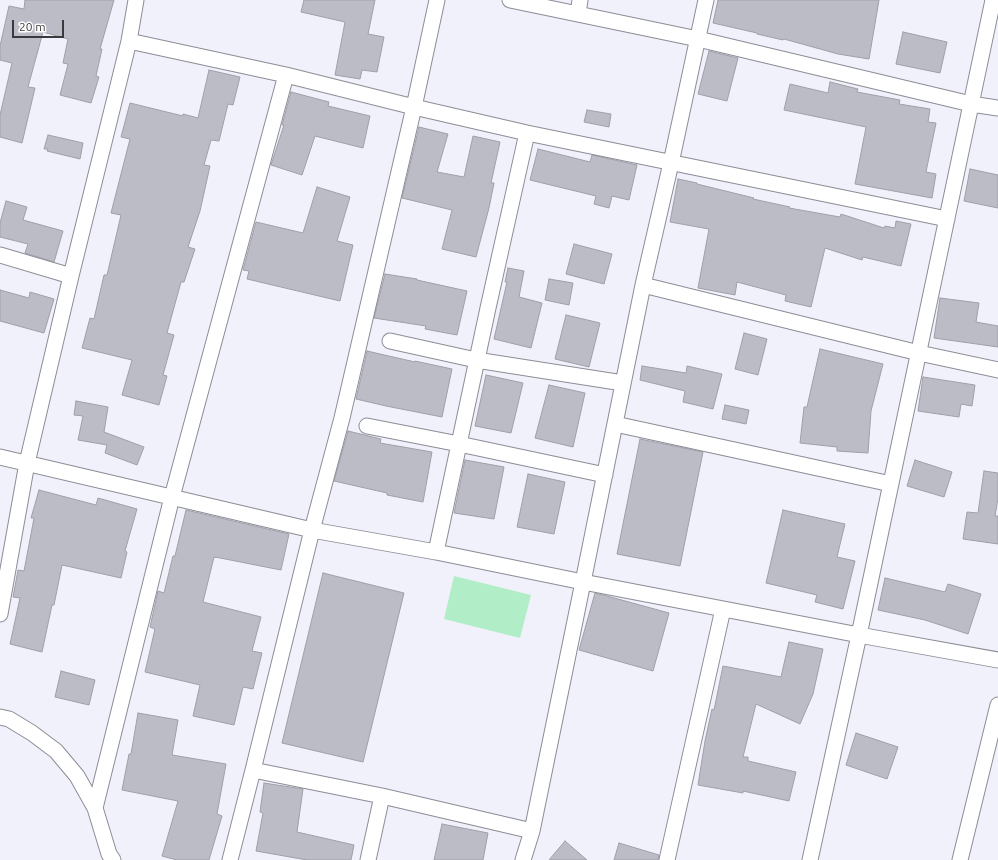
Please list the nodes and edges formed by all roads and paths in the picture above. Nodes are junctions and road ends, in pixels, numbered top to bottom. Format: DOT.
graph roads {
  1 [pos="136,0"];
  2 [pos="437,0"];
  3 [pos="510,0"];
  4 [pos="706,0"];
  5 [pos="993,0"];
  6 [pos="579,7"];
  7 [pos="698,39"];
  8 [pos="129,41"];
  9 [pos="286,75"];
  10 [pos="971,104"];
  11 [pos="414,107"];
  12 [pos="998,108"];
  13 [pos="527,133"];
  14 [pos="672,163"];
  15 [pos="947,219"];
  16 [pos="0,255"];
  17 [pos="71,276"];
  18 [pos="643,285"];
  19 [pos="390,341"];
  20 [pos="919,353"];
  21 [pos="476,360"];
  22 [pos="998,370"];
  23 [pos="623,383"];
  24 [pos="615,424"];
  25 [pos="367,426"];
  26 [pos="459,444"];
  27 [pos="0,457"];
  28 [pos="27,463"];
  29 [pos="604,475"];
  30 [pos="891,484"];
  31 [pos="172,497"];
  32 [pos="312,530"];
  33 [pos="436,552"];
  34 [pos="583,582"];
  35 [pos="723,609"];
  36 [pos="0,614"];
  37 [pos="859,635"];
  38 [pos="998,660"];
  39 [pos="998,705"];
  40 [pos="0,717"];
  41 [pos="253,770"];
  42 [pos="382,796"];
  43 [pos="95,808"];
  44 [pos="532,831"];
  45 [pos="113,860"];
  46 [pos="230,860"];
  47 [pos="368,860"];
  48 [pos="523,860"];
  49 [pos="667,860"];
  50 [pos="810,860"];
  51 [pos="960,860"];
  1 -- 8 [label="street"];
  2 -- 11 [label="street"];
  3 -- 6 [label="street"];
  4 -- 7 [label="street"];
  5 -- 10 [label="street"];
  6 -- 7 [label="street"];
  7 -- 10 [label="street"];
  7 -- 14 [label="street"];
  8 -- 9 [label="street"];
  8 -- 17 [label="street"];
  9 -- 11 [label="street"];
  9 -- 31 [label="street"];
  10 -- 12 [label="street"];
  10 -- 15 [label="street"];
  11 -- 13 [label="street"];
  11 -- 32 [label="street"];
  13 -- 14 [label="street"];
  13 -- 21 [label="street"];
  14 -- 15 [label="street"];
  14 -- 18 [label="street"];
  15 -- 20 [label="street"];
  16 -- 17 [label="street"];
  17 -- 28 [label="street"];
  18 -- 20 [label="street"];
  18 -- 23 [label="street"];
  19 -- 21 [label="street"];
  20 -- 22 [label="street"];
  20 -- 30 [label="street"];
  21 -- 23 [label="street"];
  21 -- 26 [label="street"];
  23 -- 24 [label="street"];
  24 -- 29 [label="street"];
  24 -- 30 [label="street"];
  25 -- 26 [label="street"];
  26 -- 29 [label="street"];
  26 -- 33 [label="street"];
  27 -- 28 [label="street"];
  28 -- 31 [label="street"];
  28 -- 36 [label="street"];
  29 -- 34 [label="street"];
  30 -- 37 [label="street"];
  31 -- 32 [label="street"];
  31 -- 43 [label="street"];
  32 -- 33 [label="street"];
  32 -- 41 [label="street"];
  33 -- 34 [label="street"];
  34 -- 35 [label="street"];
  34 -- 44 [label="street"];
  35 -- 37 [label="street"];
  35 -- 49 [label="street"];
  37 -- 38 [label="street"];
  37 -- 50 [label="street"];
  39 -- 51 [label="street"];
  40 -- 43 [label="street"];
  41 -- 42 [label="street"];
  41 -- 46 [label="street"];
  42 -- 44 [label="street"];
  42 -- 47 [label="street"];
  43 -- 45 [label="street"];
  44 -- 48 [label="street"];
}
